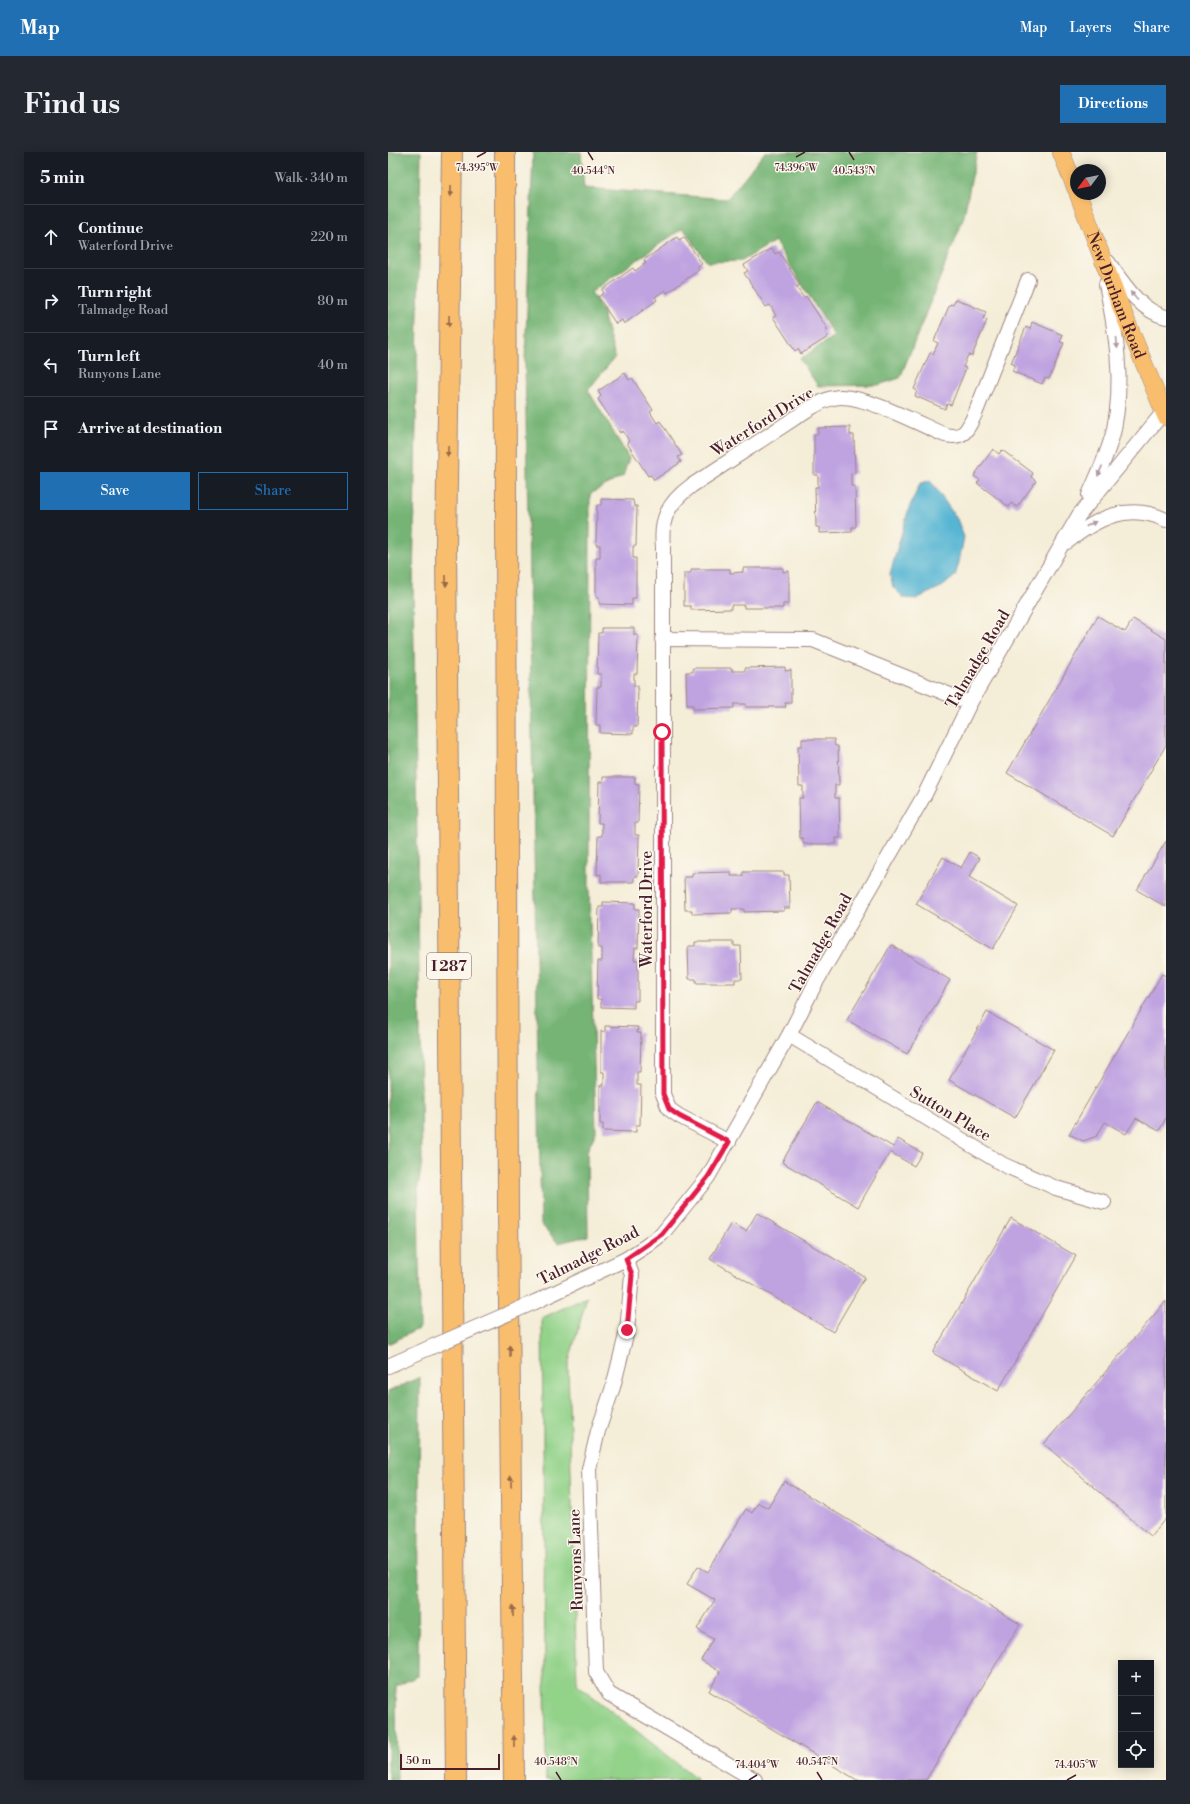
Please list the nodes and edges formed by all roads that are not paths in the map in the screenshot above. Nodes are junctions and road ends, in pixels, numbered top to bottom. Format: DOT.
graph roads {
  1 [pos="452,152"];
  2 [pos="505,152"];
  3 [pos="1061,152"];
  4 [pos="1070,174"];
  5 [pos="1080,200"];
  6 [pos="1099,250"];
  7 [pos="1028,280"];
  8 [pos="1166,317"];
  9 [pos="1165,412"];
  10 [pos="1080,515"];
  11 [pos="1166,520"];
  12 [pos="1060,548"];
  13 [pos="662,639"];
  14 [pos="970,703"];
  15 [pos="789,1035"];
  16 [pos="729,1142"];
  17 [pos="1104,1202"];
  18 [pos="626,1259"];
  19 [pos="388,1366"];
  20 [pos="456,1780"];
  21 [pos="514,1780"];
  22 [pos="755,1780"];
  1 -- 20 [label="highway, I 287, one-way"];
  21 -- 2 [label="highway, one-way"];
  3 -- 4 [label="main road"];
  5 -- 6 [label="main road, New Durham Road"];
  8 -- 6 [label="street, one-way"];
  6 -- 9 [label="main road, New Durham Road"];
  6 -- 10 [label="street, one-way"];
  7 -- 13 [label="street, Waterford Drive"];
  9 -- 10 [label="street, Talmadge Road"];
  10 -- 12 [label="street, Talmadge Road"];
  12 -- 11 [label="street, one-way"];
  12 -- 14 [label="street, Talmadge Road"];
  13 -- 14 [label="street"];
  13 -- 16 [label="street, Waterford Drive"];
  14 -- 15 [label="street, Talmadge Road"];
  15 -- 16 [label="street, Talmadge Road"];
  15 -- 17 [label="street, Sutton Place"];
  16 -- 18 [label="street, Talmadge Road"];
  18 -- 19 [label="street, Talmadge Road, bridge"];
  18 -- 22 [label="street, Runyons Lane"];
}
